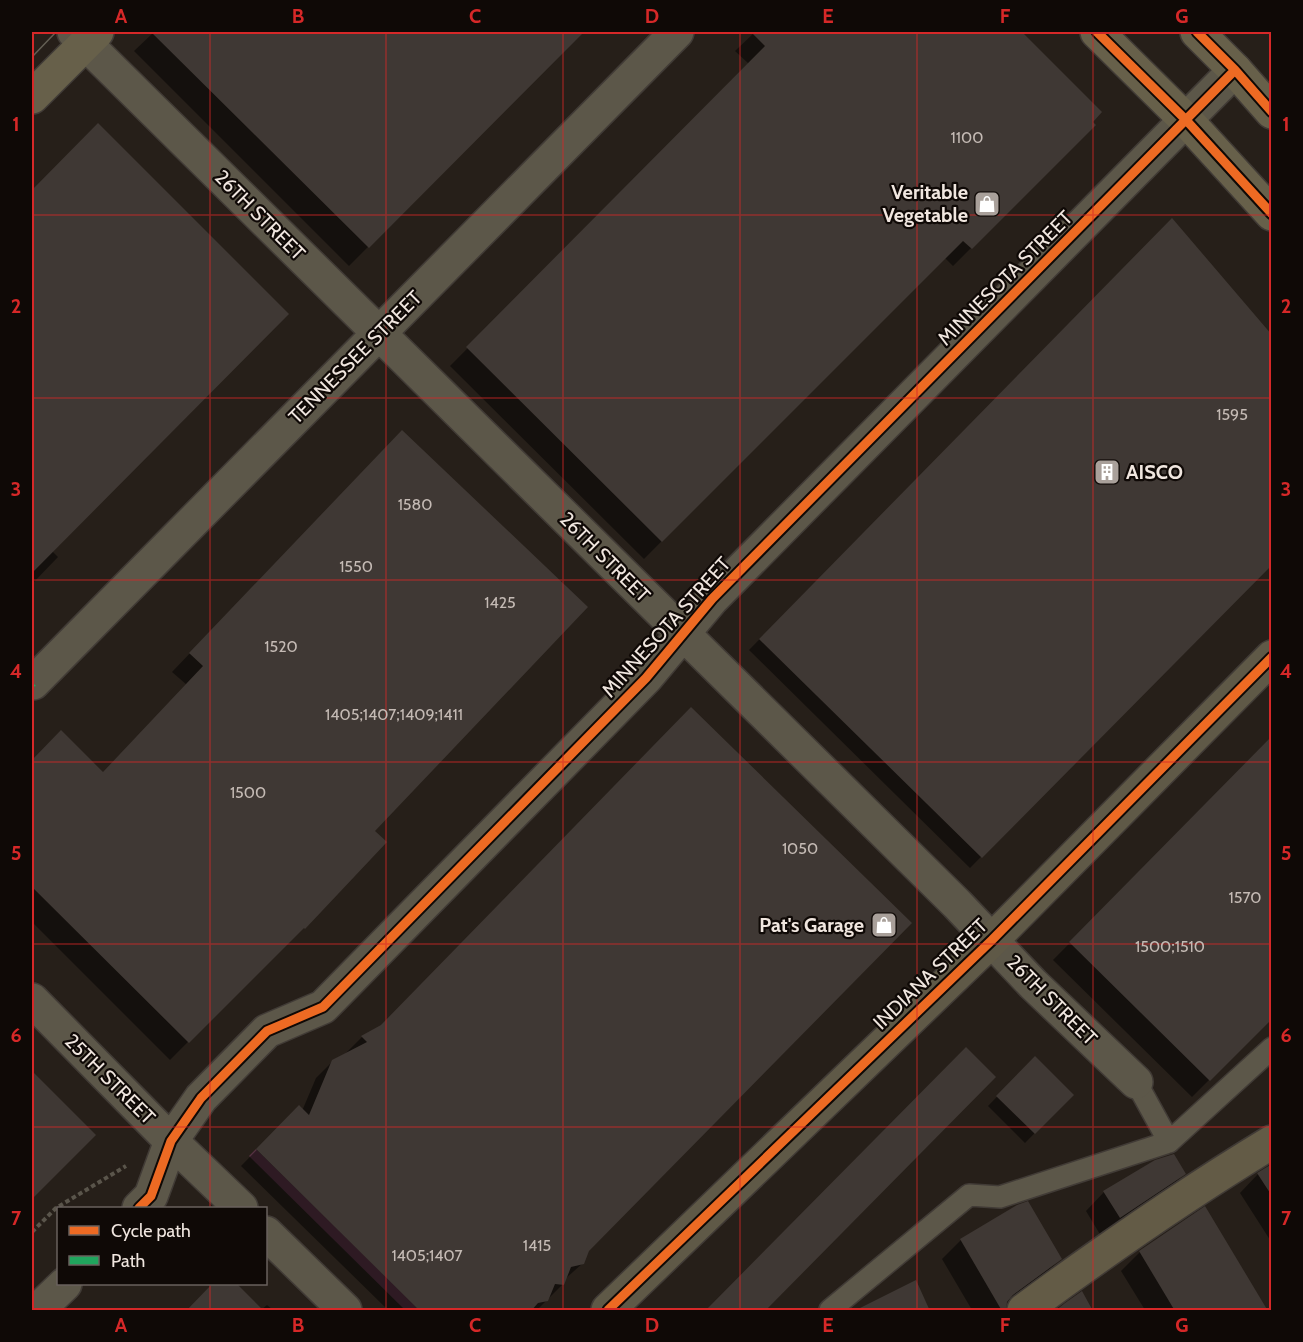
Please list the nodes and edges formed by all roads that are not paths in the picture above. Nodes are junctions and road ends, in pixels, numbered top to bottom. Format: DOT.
graph roads {
  1 [pos="677,32"];
  2 [pos="1097,32"];
  3 [pos="1197,32"];
  4 [pos="85,35"];
  5 [pos="1235,70"];
  6 [pos="32,97"];
  7 [pos="1272,112"];
  8 [pos="1186,120"];
  9 [pos="1272,214"];
  10 [pos="379,333"];
  11 [pos="683,633"];
  12 [pos="1272,657"];
  13 [pos="33,683"];
  14 [pos="992,939"];
  15 [pos="32,1000"];
  16 [pos="1272,1048"];
  17 [pos="1136,1082"];
  18 [pos="171,1141"];
  19 [pos="1169,1142"];
  20 [pos="1272,1142"];
  21 [pos="141,1207"];
  22 [pos="239,1207"];
  23 [pos="267,1234"];
  24 [pos="64,1285"];
  25 [pos="38,1311"];
  26 [pos="345,1311"];
  27 [pos="608,1311"];
  28 [pos="830,1311"];
  29 [pos="1024,1311"];
  1 -- 10 [label="street, TENNESSEE STREET"];
  2 -- 8 [label="main road"];
  3 -- 5 [label="main road"];
  4 -- 6 [label="main road"];
  4 -- 10 [label="street, 26TH STREET"];
  5 -- 7 [label="main road"];
  5 -- 8 [label="street, MINNESOTA STREET"];
  8 -- 9 [label="main road"];
  8 -- 11 [label="street, MINNESOTA STREET"];
  10 -- 11 [label="street, 26TH STREET"];
  10 -- 13 [label="street, TENNESSEE STREET"];
  11 -- 14 [label="street, 26TH STREET"];
  11 -- 18 [label="street, MINNESOTA STREET"];
  12 -- 14 [label="main road, INDIANA STREET"];
  14 -- 17 [label="street, 26TH STREET"];
  14 -- 27 [label="main road, INDIANA STREET"];
  15 -- 18 [label="street, 25TH STREET"];
  16 -- 19 [label="lane"];
  17 -- 19 [label="lane"];
  18 -- 21 [label="street, MINNESOTA STREET"];
  18 -- 22 [label="street, 25TH STREET"];
  19 -- 28 [label="lane"];
  20 -- 29 [label="highway"];
  23 -- 26 [label="street"];
  24 -- 25 [label="street"];
}
